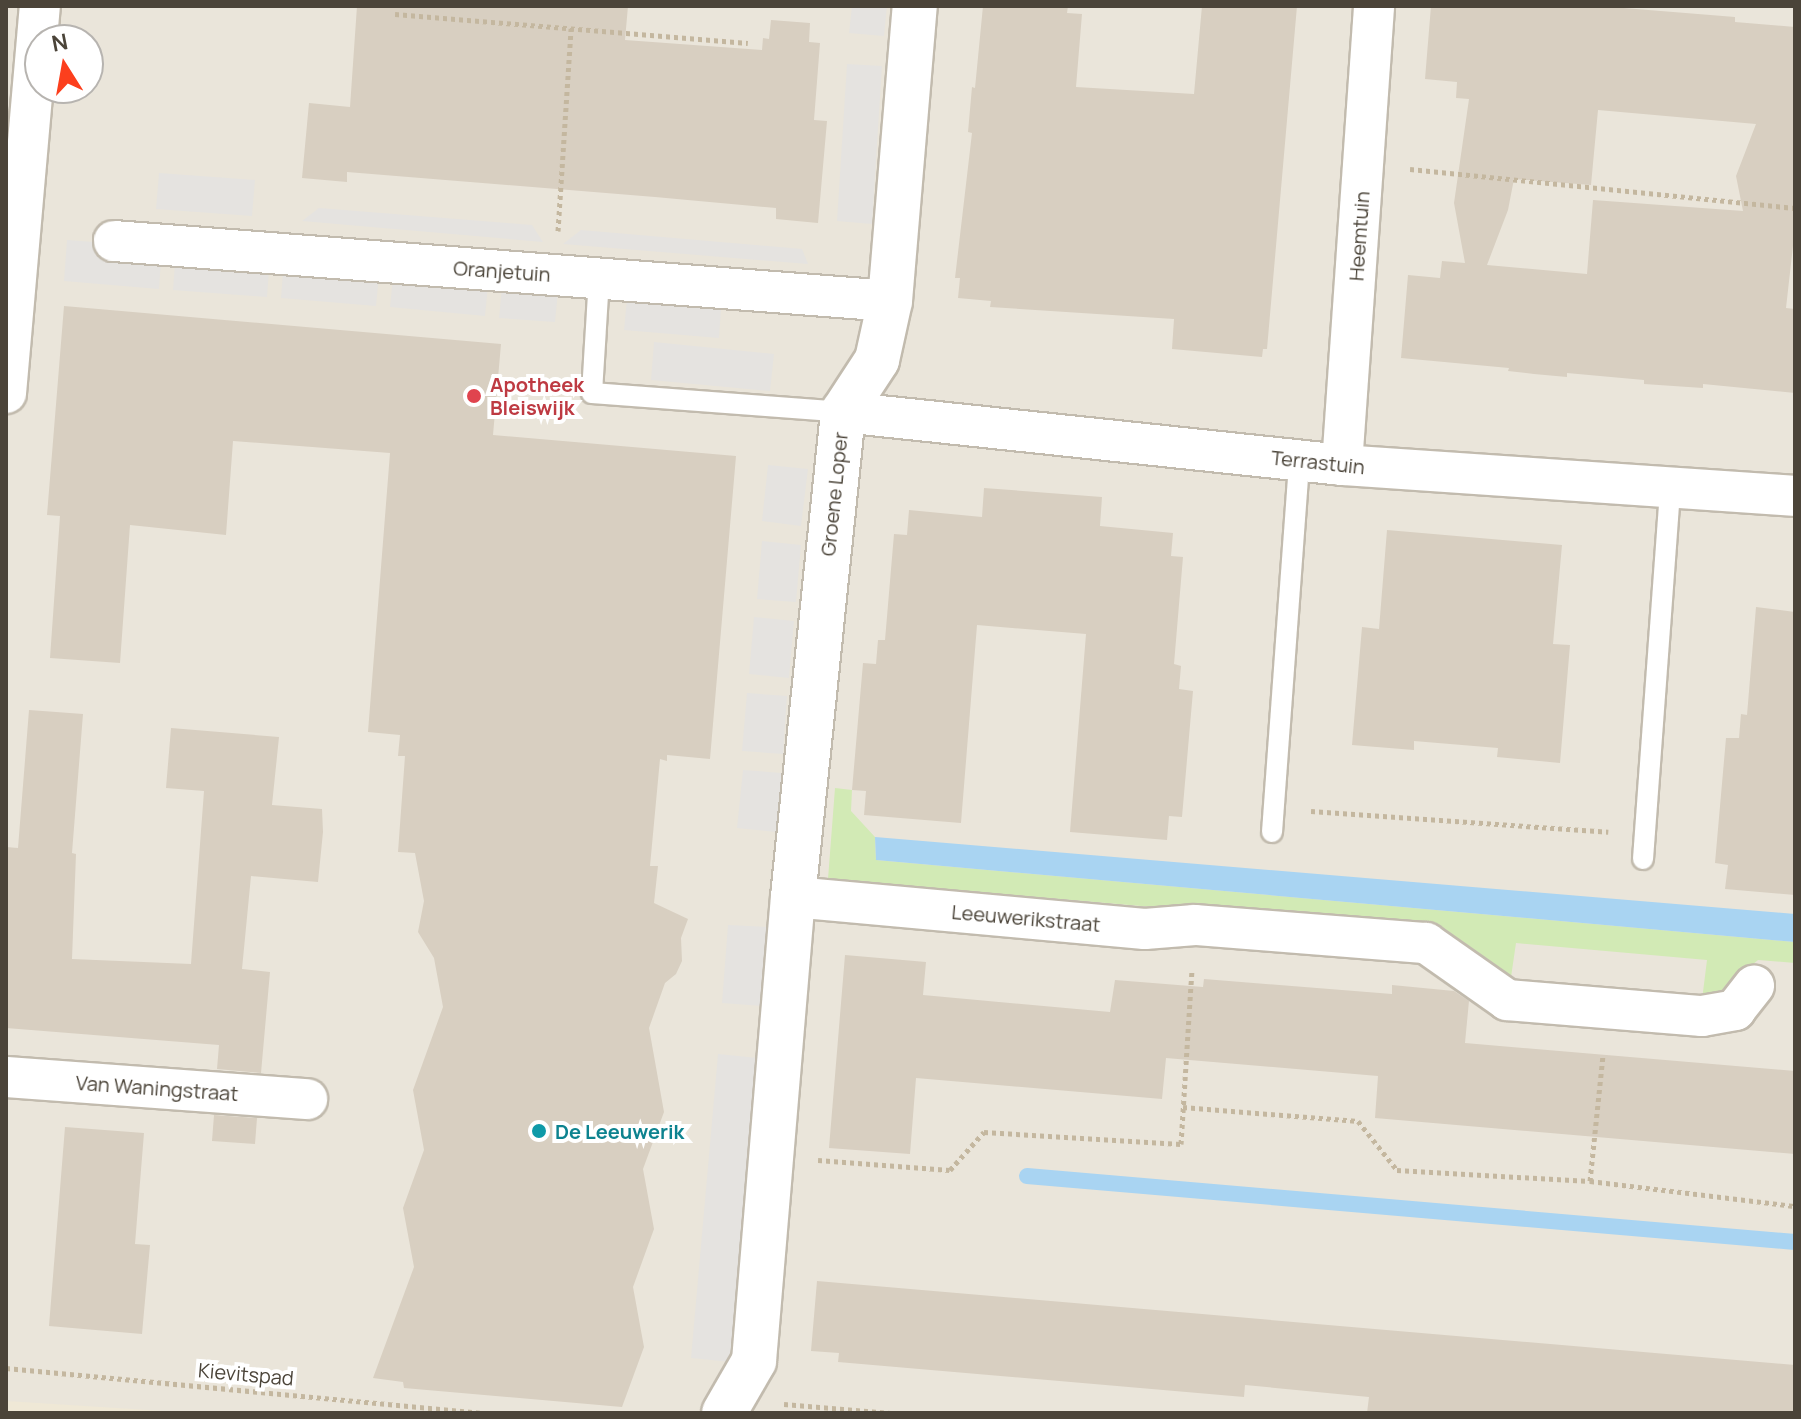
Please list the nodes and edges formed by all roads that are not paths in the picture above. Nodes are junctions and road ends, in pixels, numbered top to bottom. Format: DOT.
graph roads {
  1 [pos="40,6"];
  2 [pos="915,6"];
  3 [pos="1374,6"];
  4 [pos="12,236"];
  5 [pos="114,241"];
  6 [pos="599,278"];
  7 [pos="890,301"];
  8 [pos="6,393"];
  9 [pos="843,412"];
  10 [pos="1299,460"];
  11 [pos="1342,465"];
  12 [pos="1670,490"];
  13 [pos="1795,496"];
  14 [pos="1272,832"];
  15 [pos="1643,859"];
  16 [pos="793,897"];
  17 [pos="1754,986"];
  18 [pos="6,1077"];
  19 [pos="307,1099"];
  20 [pos="729,1406"];
  1 -- 4 [label="street"];
  2 -- 7 [label="street, Groene Loper"];
  3 -- 11 [label="street, Heemtuin"];
  4 -- 8 [label="street"];
  5 -- 6 [label="street, Oranjetuin"];
  6 -- 7 [label="street, Oranjetuin"];
  6 -- 9 [label="lane"];
  7 -- 9 [label="street, Groene Loper"];
  9 -- 10 [label="street, Terrastuin"];
  9 -- 16 [label="street, Groene Loper"];
  10 -- 11 [label="street, Terrastuin"];
  10 -- 14 [label="lane"];
  11 -- 12 [label="street, Terrastuin"];
  12 -- 13 [label="street, Terrastuin"];
  12 -- 15 [label="lane"];
  16 -- 17 [label="street, Leeuwerikstraat"];
  16 -- 20 [label="street"];
  18 -- 19 [label="street, Van Waningstraat"];
}
